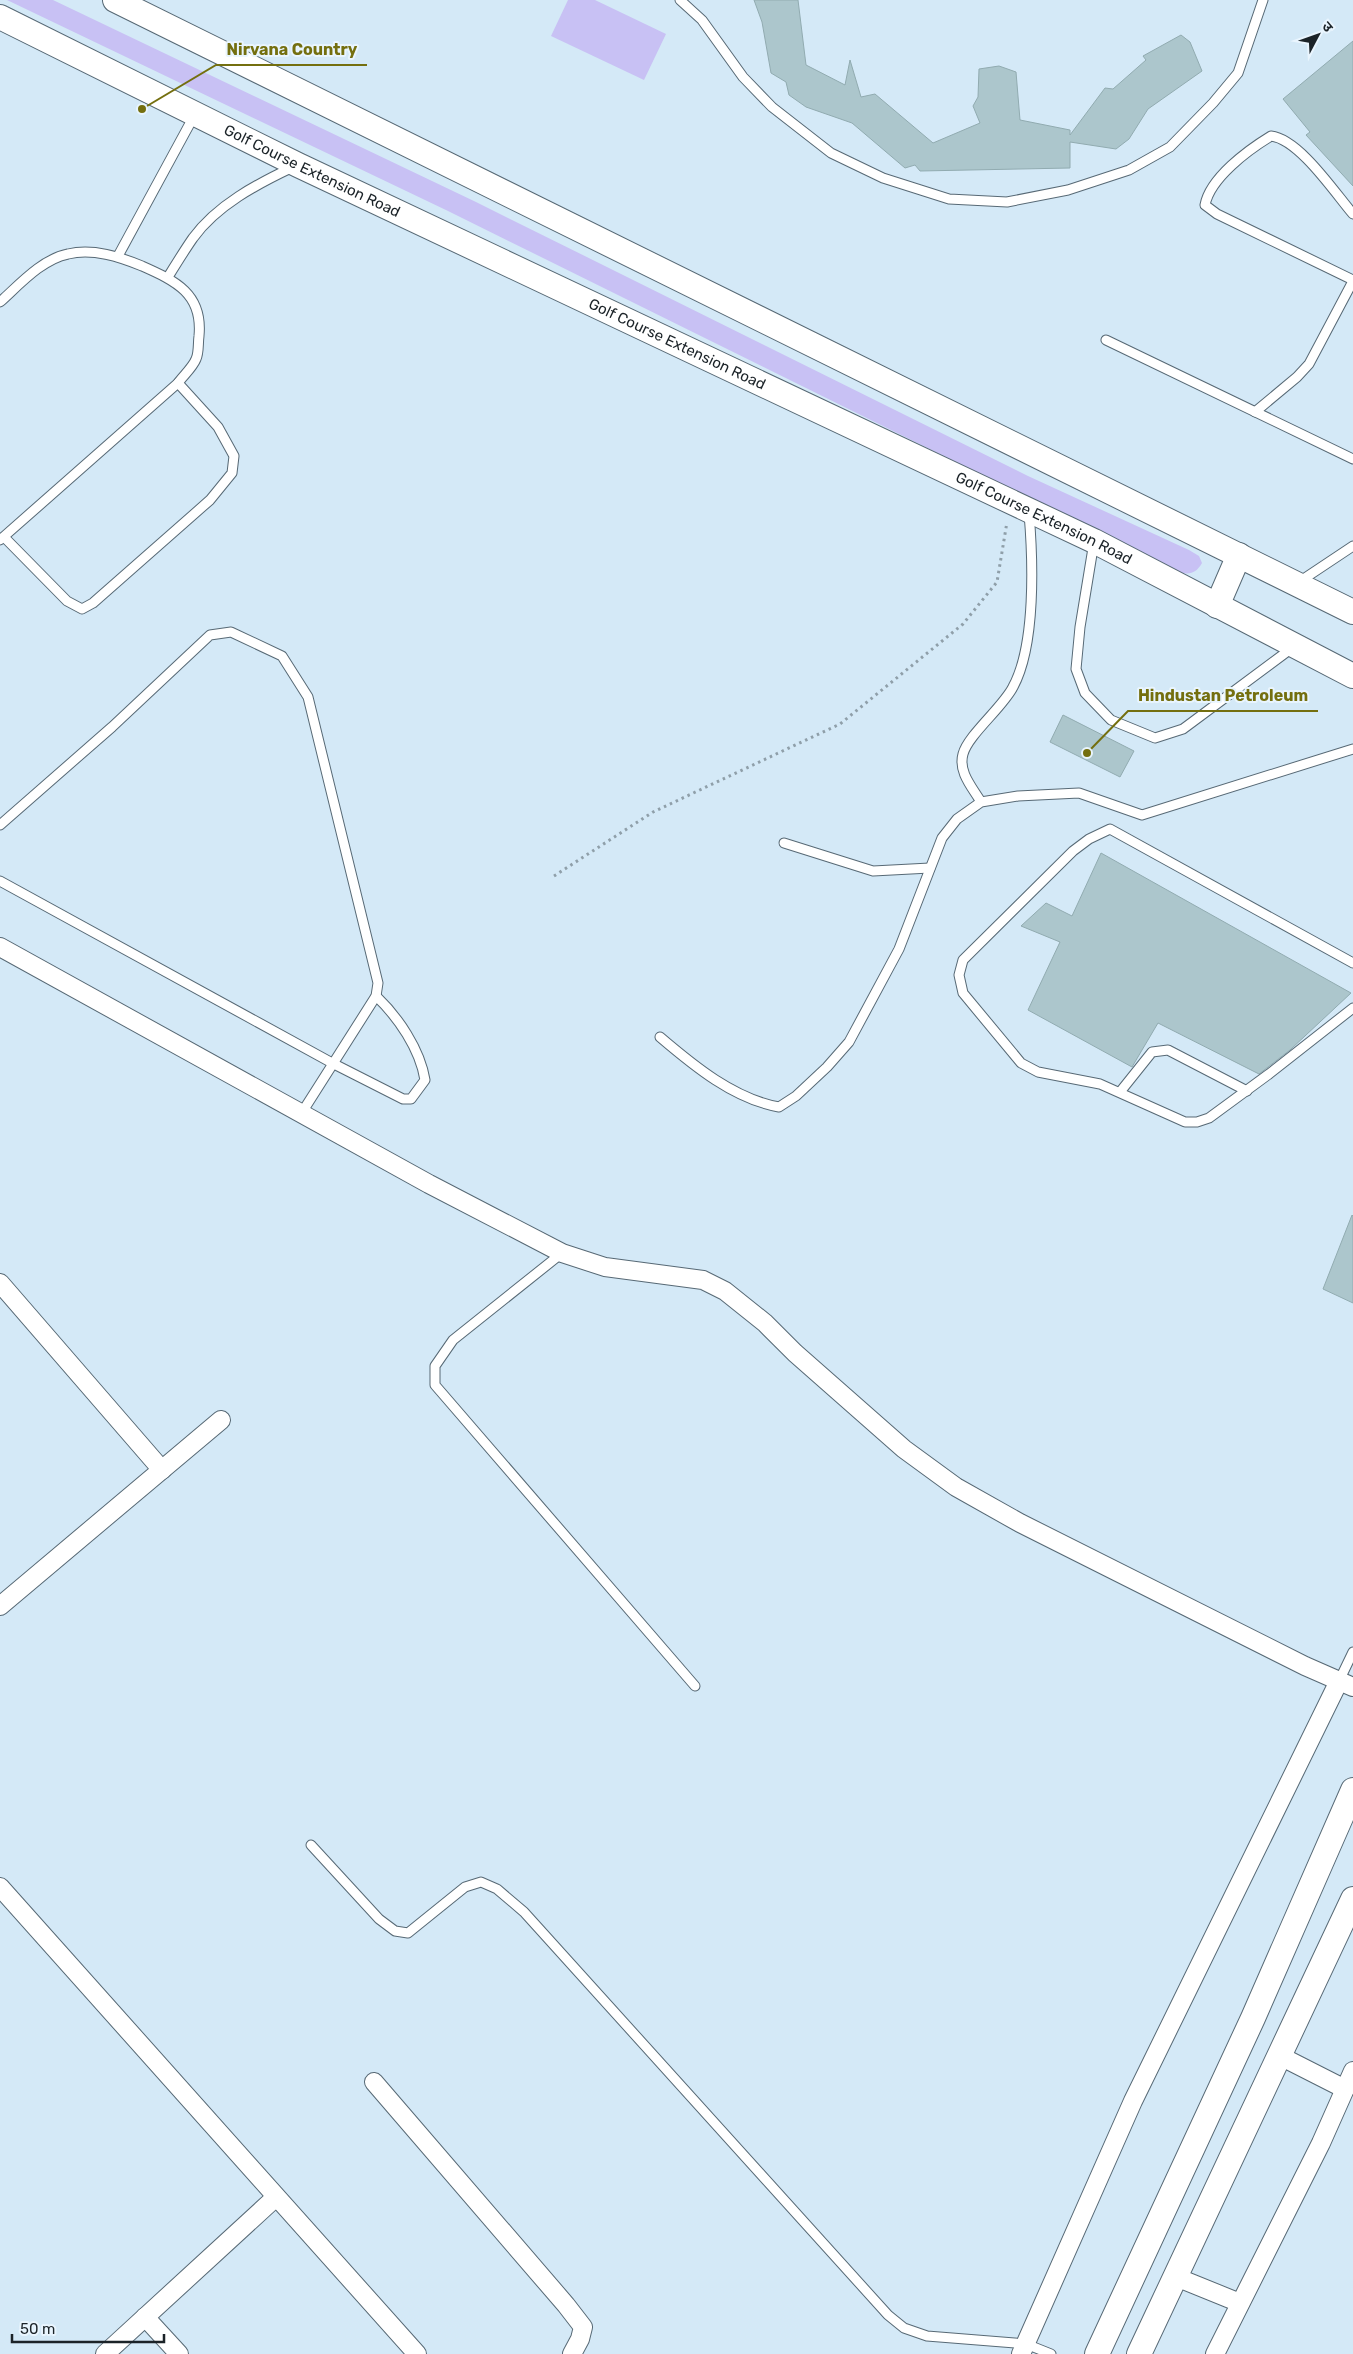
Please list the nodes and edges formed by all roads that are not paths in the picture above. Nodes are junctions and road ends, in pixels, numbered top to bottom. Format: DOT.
graph roads {
  1 [pos="115,0"];
  2 [pos="680,0"];
  3 [pos="1263,0"];
  4 [pos="0,17"];
  5 [pos="196,114"];
  6 [pos="298,165"];
  7 [pos="1353,214"];
  8 [pos="118,256"];
  9 [pos="168,278"];
  10 [pos="1353,280"];
  11 [pos="0,302"];
  12 [pos="1106,340"];
  13 [pos="178,383"];
  14 [pos="1255,412"];
  15 [pos="1353,459"];
  16 [pos="1019,506"];
  17 [pos="2,538"];
  18 [pos="1094,541"];
  19 [pos="1353,546"];
  20 [pos="1239,555"];
  21 [pos="1297,584"];
  22 [pos="1217,606"];
  23 [pos="1353,612"];
  24 [pos="1295,646"];
  25 [pos="1353,676"];
  26 [pos="1353,749"];
  27 [pos="981,802"];
  28 [pos="0,825"];
  29 [pos="784,843"];
  30 [pos="930,868"];
  31 [pos="0,880"];
  32 [pos="0,947"];
  33 [pos="1353,963"];
  34 [pos="376,996"];
  35 [pos="1353,1008"];
  36 [pos="660,1037"];
  37 [pos="334,1064"];
  38 [pos="1246,1091"];
  39 [pos="1120,1092"];
  40 [pos="301,1114"];
  41 [pos="562,1254"];
  42 [pos="0,1284"];
  43 [pos="221,1420"];
  44 [pos="162,1470"];
  45 [pos="0,1605"];
  46 [pos="1353,1652"];
  47 [pos="1346,1684"];
  48 [pos="695,1686"];
  49 [pos="1353,1790"];
  50 [pos="311,1845"];
  51 [pos="0,1887"];
  52 [pos="1351,1910"];
  53 [pos="1280,2056"];
  54 [pos="1353,2071"];
  55 [pos="374,2082"];
  56 [pos="1345,2089"];
  57 [pos="276,2197"];
  58 [pos="1176,2277"];
  59 [pos="1240,2303"];
  60 [pos="145,2317"];
  61 [pos="1024,2349"];
  62 [pos="105,2354"];
  63 [pos="179,2354"];
  64 [pos="417,2354"];
  65 [pos="572,2354"];
  66 [pos="1051,2354"];
  67 [pos="1097,2354"];
  68 [pos="1139,2354"];
  69 [pos="1215,2354"];
  1 -- 20 [label="main road"];
  2 -- 3 [label="lane"];
  4 -- 5 [label="main road, Golf Course Extension Road"];
  5 -- 6 [label="main road, Golf Course Extension Road"];
  5 -- 8 [label="lane"];
  6 -- 9 [label="lane"];
  6 -- 16 [label="main road, Golf Course Extension Road"];
  7 -- 10 [label="lane"];
  8 -- 9 [label="lane"];
  8 -- 11 [label="lane"];
  9 -- 13 [label="lane"];
  10 -- 14 [label="lane"];
  12 -- 14 [label="lane"];
  13 -- 17 [label="lane"];
  13 -- 17 [label="lane"];
  14 -- 15 [label="lane"];
  16 -- 18 [label="main road, Golf Course Extension Road"];
  16 -- 27 [label="lane"];
  18 -- 22 [label="main road, Golf Course Extension Road"];
  18 -- 24 [label="lane"];
  19 -- 21 [label="lane"];
  20 -- 21 [label="main road"];
  20 -- 22 [label="main road"];
  21 -- 23 [label="main road"];
  22 -- 24 [label="main road, Golf Course Extension Road"];
  24 -- 25 [label="main road, Golf Course Extension Road"];
  26 -- 27 [label="lane"];
  27 -- 30 [label="lane"];
  28 -- 34 [label="lane"];
  29 -- 30 [label="lane"];
  30 -- 36 [label="lane"];
  31 -- 37 [label="lane"];
  32 -- 40 [label="street"];
  33 -- 39 [label="lane"];
  34 -- 37 [label="lane"];
  34 -- 37 [label="lane"];
  35 -- 38 [label="lane"];
  37 -- 40 [label="lane"];
  38 -- 39 [label="lane"];
  38 -- 39 [label="lane"];
  40 -- 41 [label="street"];
  41 -- 47 [label="street"];
  41 -- 48 [label="lane"];
  42 -- 44 [label="street"];
  43 -- 44 [label="street"];
  44 -- 45 [label="street"];
  46 -- 47 [label="lane"];
  47 -- 61 [label="street"];
  49 -- 67 [label="main road"];
  50 -- 61 [label="lane"];
  51 -- 57 [label="street"];
  52 -- 53 [label="main road"];
  53 -- 56 [label="street"];
  53 -- 58 [label="main road"];
  54 -- 56 [label="street"];
  55 -- 65 [label="street"];
  56 -- 59 [label="street"];
  57 -- 60 [label="street"];
  57 -- 64 [label="street"];
  58 -- 59 [label="street"];
  58 -- 68 [label="main road"];
  59 -- 69 [label="street"];
  60 -- 62 [label="street"];
  60 -- 63 [label="street"];
  61 -- 66 [label="lane"];
}
